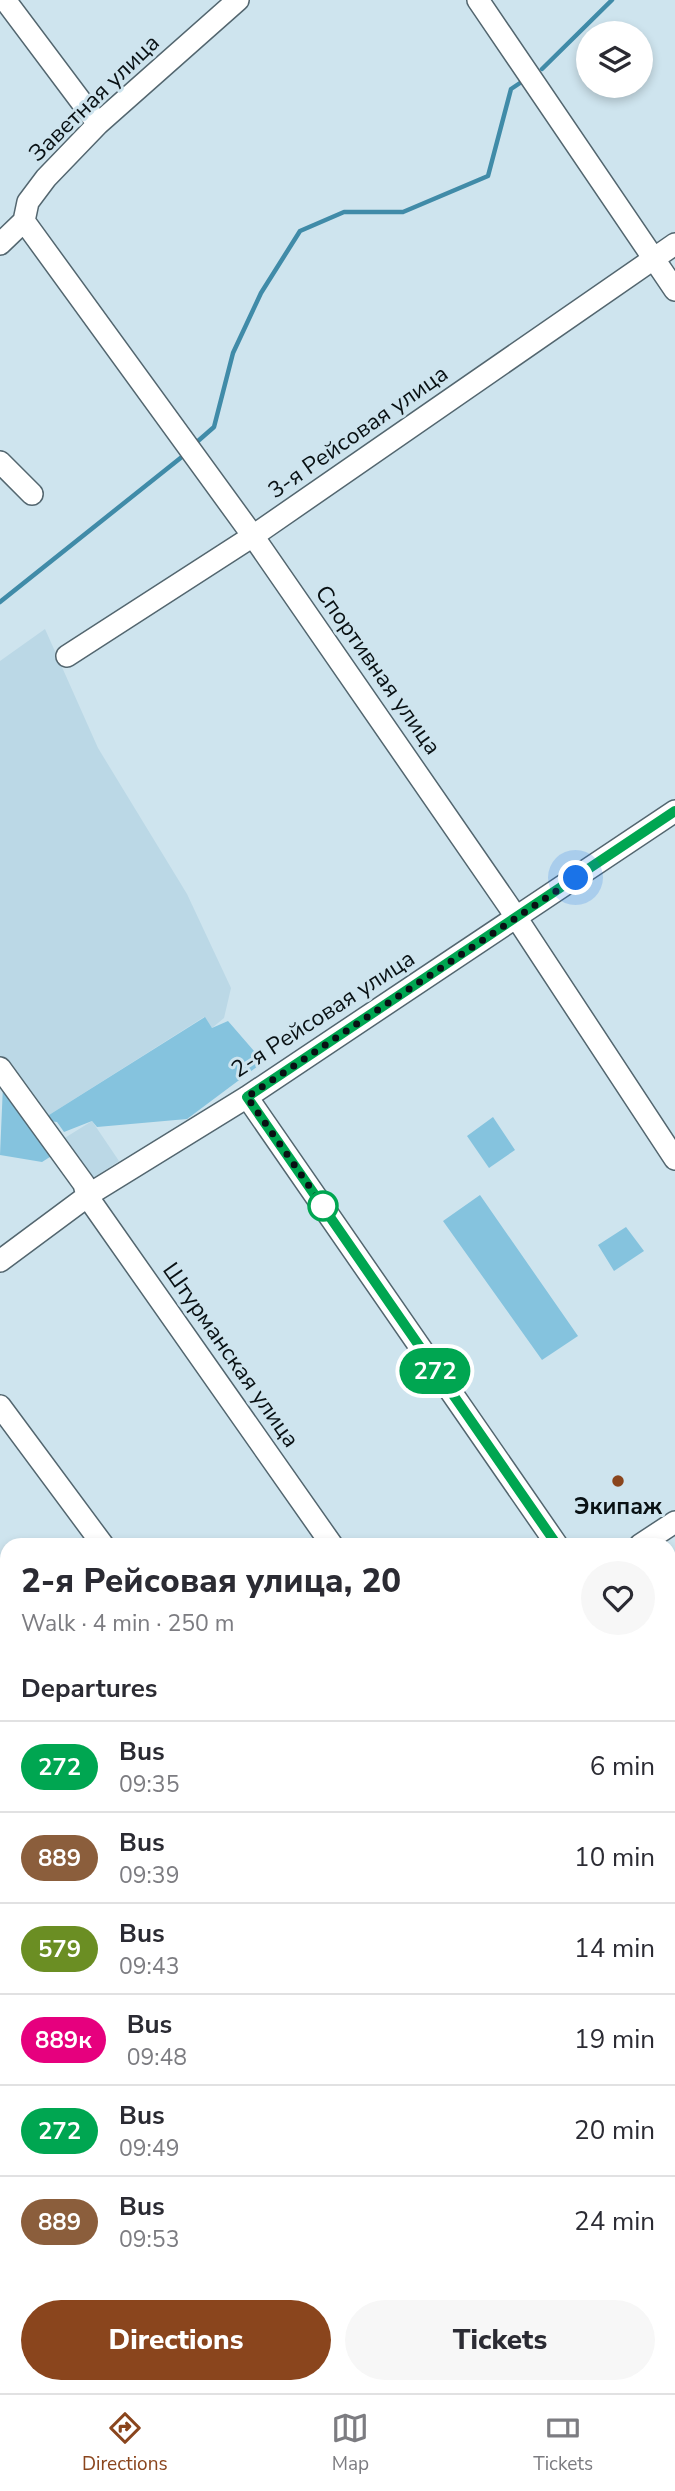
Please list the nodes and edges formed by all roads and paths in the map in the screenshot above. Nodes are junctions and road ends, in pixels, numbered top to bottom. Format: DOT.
graph roads {
  1 [pos="5,0"];
  2 [pos="238,0"];
  3 [pos="478,0"];
  4 [pos="99,124"];
  5 [pos="24,221"];
  6 [pos="0,244"];
  7 [pos="675,244"];
  8 [pos="653,258"];
  9 [pos="675,290"];
  10 [pos="0,461"];
  11 [pos="32,494"];
  12 [pos="253,536"];
  13 [pos="67,656"];
  14 [pos="675,811"];
  15 [pos="516,918"];
  16 [pos="0,1068"];
  17 [pos="247,1097"];
  18 [pos="675,1159"];
  19 [pos="87,1196"];
  20 [pos="0,1261"];
  21 [pos="0,1406"];
  22 [pos="675,1522"];
  23 [pos="98,1538"];
  24 [pos="327,1538"];
  25 [pos="552,1538"];
  26 [pos="651,1538"];
  1 -- 4 [label="street"];
  2 -- 4 [label="street, Заветная улица"];
  3 -- 8 [label="street"];
  4 -- 5 [label="street, Заветная улица"];
  5 -- 6 [label="street, Заветная улица"];
  5 -- 12 [label="street, Спортивная улица"];
  7 -- 8 [label="street, 3-я Рейсовая улица"];
  8 -- 9 [label="street"];
  8 -- 12 [label="street, 3-я Рейсовая улица"];
  10 -- 11 [label="street"];
  12 -- 13 [label="street, 3-я Рейсовая улица"];
  12 -- 15 [label="street, Спортивная улица"];
  14 -- 15 [label="street, 2-я Рейсовая улица"];
  15 -- 17 [label="street, 2-я Рейсовая улица"];
  15 -- 18 [label="street, Спортивная улица"];
  16 -- 19 [label="street, Штурманская улица"];
  17 -- 19 [label="street, 2-я Рейсовая улица"];
  17 -- 25 [label="street"];
  19 -- 20 [label="street, 2-я Рейсовая улица"];
  19 -- 24 [label="street, Штурманская улица"];
  21 -- 23 [label="street"];
  22 -- 26 [label="street"];
}
